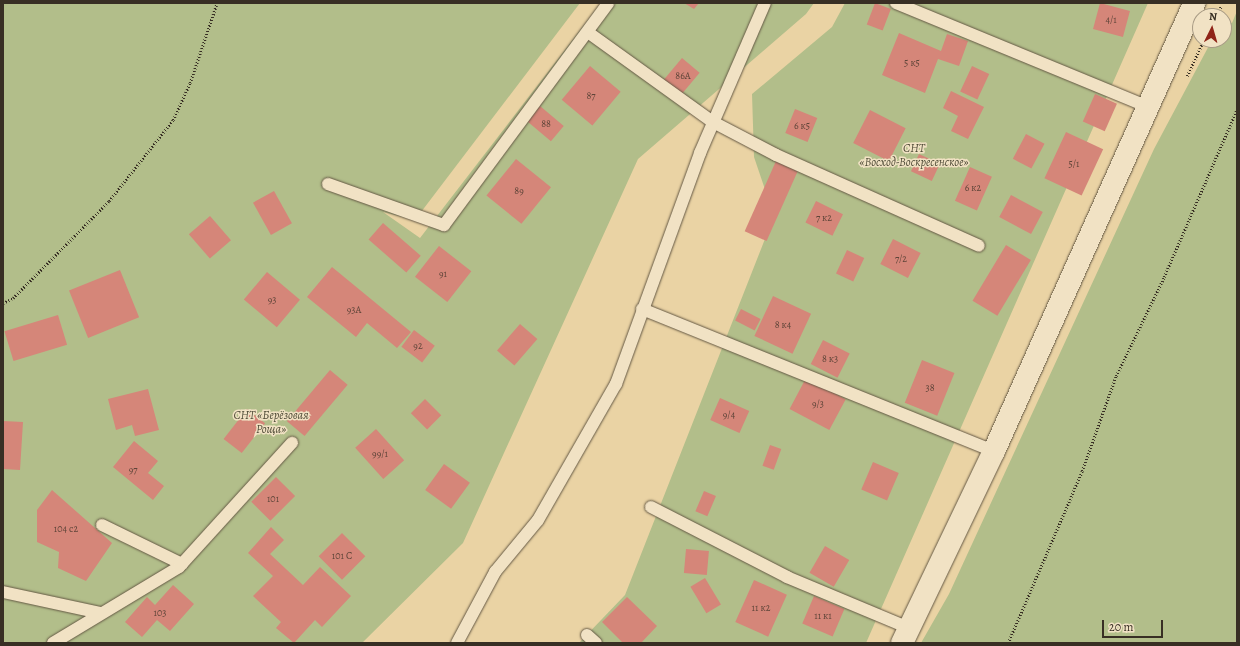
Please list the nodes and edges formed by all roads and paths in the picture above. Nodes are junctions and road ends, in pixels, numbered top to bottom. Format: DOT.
graph roads {
  1 [pos="217,3"];
  2 [pos="608,3"];
  3 [pos="765,3"];
  4 [pos="896,3"];
  5 [pos="1194,3"];
  6 [pos="589,33"];
  7 [pos="1148,107"];
  8 [pos="1237,109"];
  9 [pos="713,122"];
  10 [pos="328,184"];
  11 [pos="979,246"];
  12 [pos="3,303"];
  13 [pos="642,309"];
  14 [pos="292,443"];
  15 [pos="994,451"];
  16 [pos="651,507"];
  17 [pos="102,525"];
  18 [pos="182,564"];
  19 [pos="3,592"];
  20 [pos="100,613"];
  21 [pos="905,635"];
  22 [pos="53,643"];
  23 [pos="457,643"];
  24 [pos="1008,643"];
  1 -- 12 [label="path"];
  2 -- 6 [label="lane"];
  3 -- 9 [label="lane"];
  4 -- 7 [label="lane"];
  5 -- 7 [label="street"];
  6 -- 9 [label="lane"];
  6 -- 10 [label="lane"];
  7 -- 15 [label="street"];
  8 -- 24 [label="path"];
  9 -- 11 [label="lane"];
  9 -- 13 [label="lane"];
  13 -- 15 [label="lane"];
  13 -- 23 [label="lane"];
  14 -- 18 [label="lane"];
  15 -- 21 [label="street"];
  16 -- 21 [label="lane"];
  17 -- 18 [label="lane"];
  18 -- 20 [label="lane"];
  19 -- 20 [label="lane"];
  20 -- 22 [label="lane"];
}
